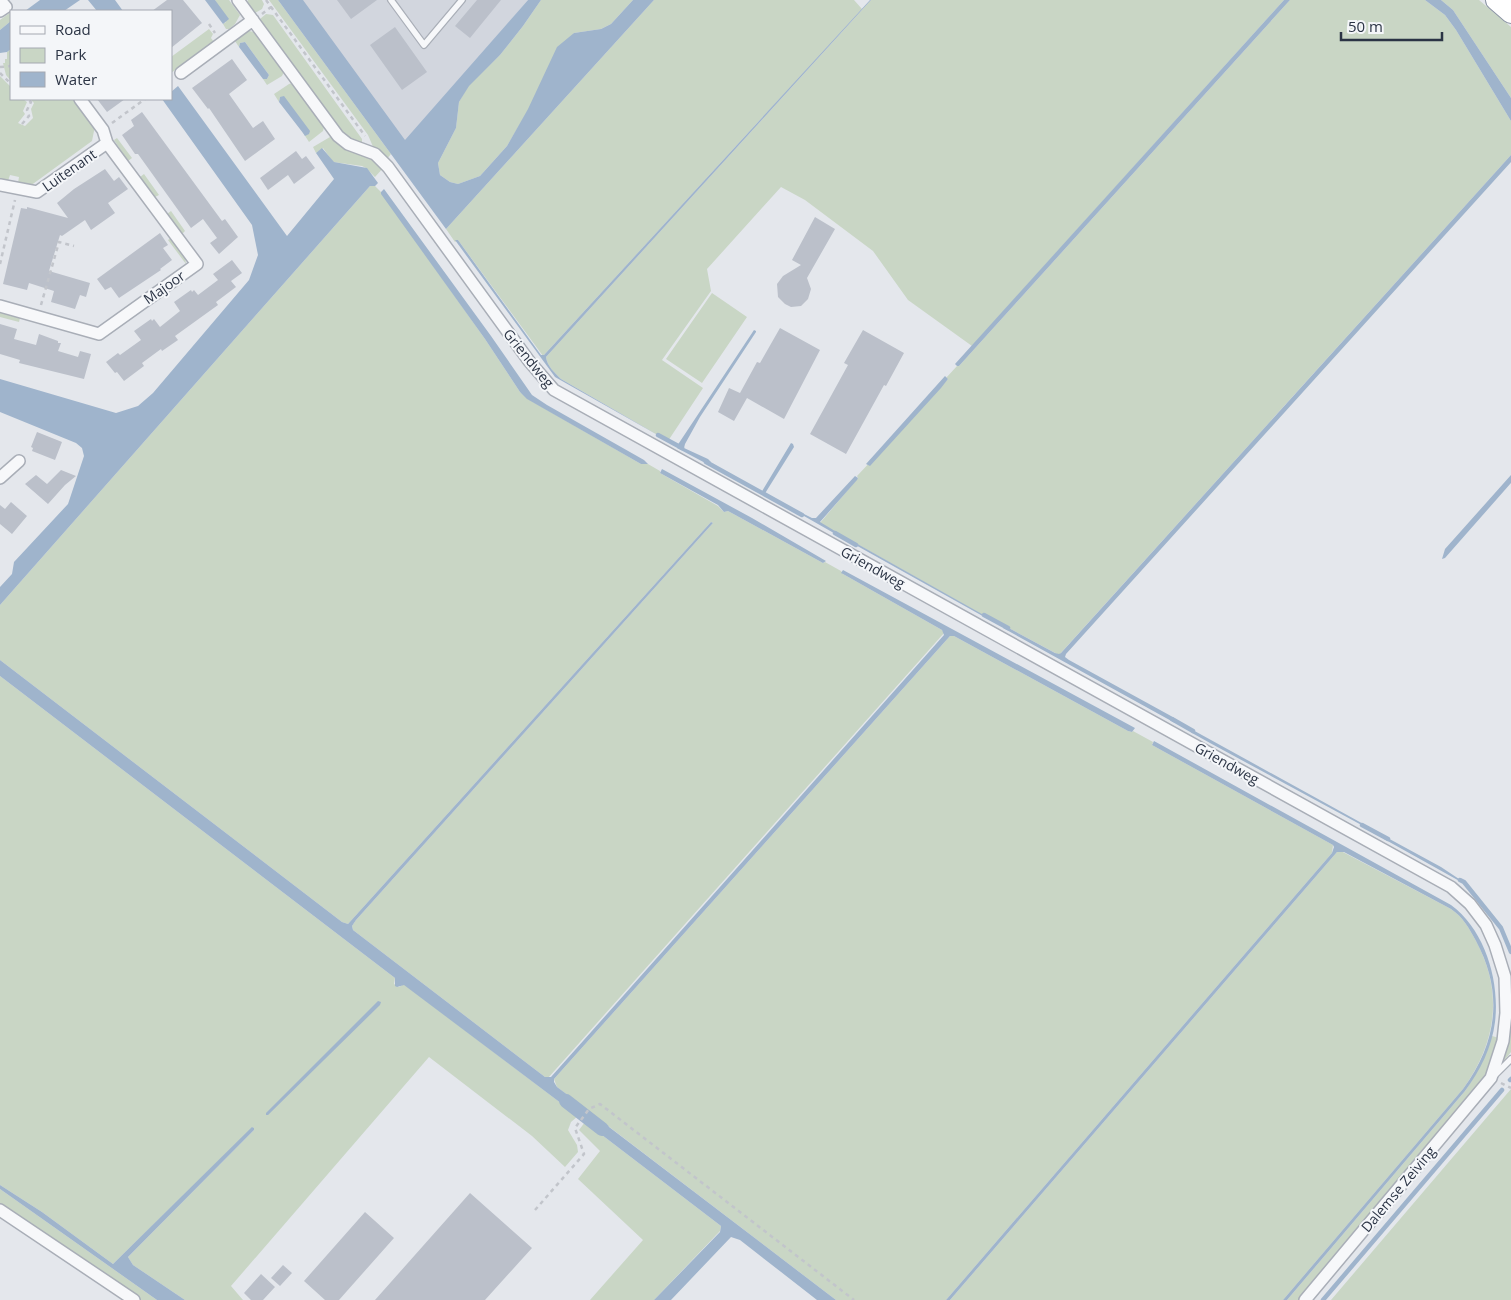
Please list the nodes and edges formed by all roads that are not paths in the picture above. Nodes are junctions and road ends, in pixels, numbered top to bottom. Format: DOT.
graph roads {
  1 [pos="0,0"];
  2 [pos="238,0"];
  3 [pos="391,0"];
  4 [pos="462,0"];
  5 [pos="1496,0"];
  6 [pos="0,11"];
  7 [pos="1511,13"];
  8 [pos="253,20"];
  9 [pos="181,73"];
  10 [pos="81,100"];
  11 [pos="107,143"];
  12 [pos="0,185"];
  13 [pos="0,306"];
  14 [pos="19,462"];
  15 [pos="0,478"];
  16 [pos="1508,978"];
  17 [pos="1511,1059"];
  18 [pos="1491,1078"];
  19 [pos="0,1210"];
  20 [pos="134,1300"];
  21 [pos="1305,1300"];
  1 -- 6 [label="street"];
  2 -- 8 [label="street, Griendweg"];
  3 -- 4 [label="lane"];
  5 -- 7 [label="highway"];
  8 -- 9 [label="street"];
  8 -- 16 [label="street, Griendweg"];
  10 -- 11 [label="street, Majoor"];
  11 -- 12 [label="street, Luitenant"];
  11 -- 13 [label="street, Majoor"];
  14 -- 15 [label="street"];
  16 -- 18 [label="street, Griendweg"];
  17 -- 18 [label="lane"];
  18 -- 21 [label="street, Dalemse Zeiving"];
  19 -- 20 [label="street"];
}
